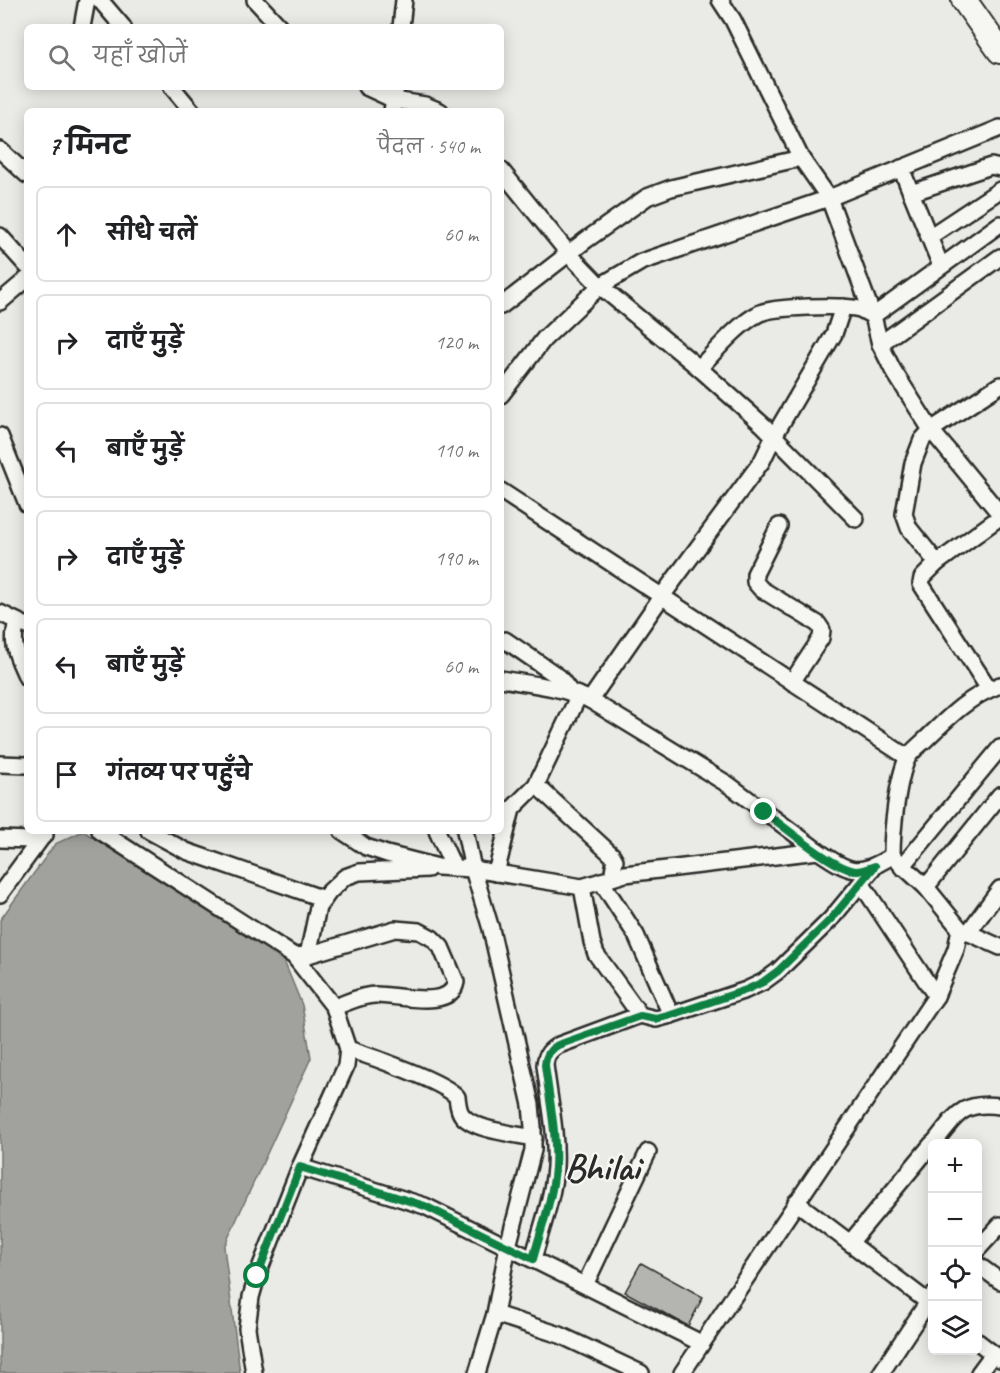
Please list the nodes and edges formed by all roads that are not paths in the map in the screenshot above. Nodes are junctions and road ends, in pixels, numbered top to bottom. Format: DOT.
graph roads {
  1 [pos="87,0"];
  2 [pos="100,0"];
  3 [pos="255,0"];
  4 [pos="404,0"];
  5 [pos="720,0"];
  6 [pos="964,0"];
  7 [pos="83,24"];
  8 [pos="120,24"];
  9 [pos="277,24"];
  10 [pos="401,24"];
  11 [pos="1000,51"];
  12 [pos="174,90"];
  13 [pos="373,90"];
  14 [pos="394,99"];
  15 [pos="190,108"];
  16 [pos="432,108"];
  17 [pos="1000,128"];
  18 [pos="0,150"];
  19 [pos="801,158"];
  20 [pos="901,168"];
  21 [pos="1000,168"];
  22 [pos="24,172"];
  23 [pos="504,174"];
  24 [pos="1000,190"];
  25 [pos="911,193"];
  26 [pos="830,198"];
  27 [pos="1000,224"];
  28 [pos="0,236"];
  29 [pos="929,237"];
  30 [pos="569,254"];
  31 [pos="1000,257"];
  32 [pos="24,263"];
  33 [pos="941,266"];
  34 [pos="24,282"];
  35 [pos="600,286"];
  36 [pos="0,302"];
  37 [pos="504,304"];
  38 [pos="843,307"];
  39 [pos="873,316"];
  40 [pos="880,344"];
  41 [pos="699,368"];
  42 [pos="504,391"];
  43 [pos="998,391"];
  44 [pos="931,430"];
  45 [pos="0,436"];
  46 [pos="774,436"];
  47 [pos="504,493"];
  48 [pos="24,496"];
  49 [pos="1000,515"];
  50 [pos="856,519"];
  51 [pos="779,526"];
  52 [pos="937,563"];
  53 [pos="662,596"];
  54 [pos="0,613"];
  55 [pos="22,624"];
  56 [pos="506,640"];
  57 [pos="24,670"];
  58 [pos="504,680"];
  59 [pos="792,682"];
  60 [pos="994,687"];
  61 [pos="580,696"];
  62 [pos="1000,748"];
  63 [pos="907,758"];
  64 [pos="0,764"];
  65 [pos="24,765"];
  66 [pos="536,785"];
  67 [pos="1000,795"];
  68 [pos="46,834"];
  69 [pos="105,834"];
  70 [pos="155,834"];
  71 [pos="346,834"];
  72 [pos="438,834"];
  73 [pos="466,834"];
  74 [pos="0,839"];
  75 [pos="818,851"];
  76 [pos="897,861"];
  77 [pos="875,866"];
  78 [pos="438,867"];
  79 [pos="454,868"];
  80 [pos="473,869"];
  81 [pos="496,873"];
  82 [pos="607,880"];
  83 [pos="861,883"];
  84 [pos="582,887"];
  85 [pos="926,887"];
  86 [pos="1000,889"];
  87 [pos="0,894"];
  88 [pos="324,899"];
  89 [pos="964,931"];
  90 [pos="1000,946"];
  91 [pos="301,956"];
  92 [pos="936,996"];
  93 [pos="334,1007"];
  94 [pos="671,1015"];
  95 [pos="640,1016"];
  96 [pos="348,1049"];
  97 [pos="1000,1106"];
  98 [pos="534,1138"];
  99 [pos="937,1139"];
  100 [pos="928,1150"];
  101 [pos="648,1152"];
  102 [pos="300,1167"];
  103 [pos="796,1202"];
  104 [pos="1000,1226"];
  105 [pos="850,1243"];
  106 [pos="508,1246"];
  107 [pos="980,1247"];
  108 [pos="533,1259"];
  109 [pos="982,1268"];
  110 [pos="1000,1281"];
  111 [pos="585,1285"];
  112 [pos="928,1299"];
  113 [pos="928,1305"];
  114 [pos="495,1314"];
  115 [pos="701,1343"];
  116 [pos="982,1345"];
  117 [pos="997,1357"];
  118 [pos="254,1373"];
  119 [pos="477,1373"];
  120 [pos="641,1373"];
  121 [pos="682,1373"];
  122 [pos="881,1373"];
  123 [pos="979,1373"];
  1 -- 7 [label="street"];
  2 -- 8 [label="street"];
  3 -- 9 [label="street"];
  4 -- 10 [label="street"];
  5 -- 19 [label="street"];
  6 -- 11 [label="main road"];
  12 -- 15 [label="street"];
  13 -- 14 [label="street"];
  14 -- 16 [label="street"];
  17 -- 20 [label="street"];
  18 -- 22 [label="street"];
  19 -- 26 [label="street"];
  19 -- 30 [label="street"];
  20 -- 25 [label="street"];
  20 -- 26 [label="street"];
  21 -- 25 [label="street"];
  23 -- 30 [label="street"];
  24 -- 29 [label="street"];
  25 -- 29 [label="street"];
  26 -- 35 [label="street"];
  26 -- 39 [label="street"];
  27 -- 33 [label="street"];
  28 -- 32 [label="street"];
  29 -- 33 [label="street"];
  30 -- 35 [label="street"];
  30 -- 37 [label="street"];
  31 -- 40 [label="street"];
  33 -- 39 [label="street"];
  34 -- 36 [label="street"];
  35 -- 41 [label="street"];
  35 -- 42 [label="street"];
  38 -- 39 [label="street"];
  38 -- 41 [label="street"];
  38 -- 46 [label="street"];
  39 -- 40 [label="street"];
  40 -- 44 [label="street"];
  41 -- 46 [label="street"];
  43 -- 44 [label="street"];
  44 -- 49 [label="street"];
  44 -- 52 [label="street"];
  45 -- 48 [label="street"];
  46 -- 50 [label="street"];
  46 -- 53 [label="street"];
  47 -- 53 [label="street"];
  49 -- 52 [label="street"];
  51 -- 59 [label="street"];
  52 -- 60 [label="street"];
  53 -- 59 [label="street"];
  53 -- 61 [label="street"];
  54 -- 55 [label="street"];
  55 -- 57 [label="street"];
  56 -- 61 [label="street"];
  58 -- 61 [label="street"];
  59 -- 63 [label="street"];
  60 -- 63 [label="street"];
  61 -- 66 [label="street"];
  61 -- 75 [label="street"];
  62 -- 76 [label="street"];
  63 -- 76 [label="street"];
  64 -- 65 [label="street"];
  66 -- 81 [label="street"];
  66 -- 82 [label="street"];
  67 -- 85 [label="street"];
  68 -- 74 [label="street"];
  68 -- 87 [label="street"];
  69 -- 91 [label="street"];
  70 -- 88 [label="street"];
  71 -- 78 [label="street"];
  72 -- 79 [label="street"];
  73 -- 80 [label="street"];
  75 -- 77 [label="street"];
  75 -- 82 [label="street"];
  76 -- 77 [label="street"];
  76 -- 85 [label="street"];
  77 -- 83 [label="street"];
  78 -- 79 [label="street"];
  78 -- 88 [label="street"];
  79 -- 80 [label="street"];
  80 -- 81 [label="street"];
  80 -- 98 [label="street"];
  81 -- 84 [label="street"];
  82 -- 84 [label="street"];
  82 -- 94 [label="street"];
  83 -- 92 [label="street"];
  83 -- 94 [label="street"];
  84 -- 95 [label="street"];
  85 -- 89 [label="street"];
  86 -- 89 [label="street"];
  88 -- 91 [label="street"];
  89 -- 90 [label="street"];
  89 -- 92 [label="street"];
  91 -- 93 [label="street"];
  91 -- 93 [label="street"];
  92 -- 103 [label="street"];
  93 -- 96 [label="street"];
  94 -- 95 [label="street"];
  95 -- 108 [label="street"];
  96 -- 98 [label="street"];
  96 -- 102 [label="street"];
  97 -- 99 [label="street"];
  98 -- 106 [label="street"];
  100 -- 105 [label="street"];
  101 -- 111 [label="street"];
  102 -- 106 [label="street"];
  102 -- 118 [label="street"];
  103 -- 105 [label="street"];
  103 -- 115 [label="street"];
  104 -- 107 [label="street"];
  105 -- 112 [label="street"];
  106 -- 108 [label="street"];
  106 -- 114 [label="street"];
  108 -- 111 [label="street"];
  109 -- 110 [label="street"];
  111 -- 115 [label="street"];
  113 -- 122 [label="street"];
  114 -- 119 [label="street"];
  114 -- 120 [label="street"];
  115 -- 121 [label="street"];
  116 -- 117 [label="street"];
  117 -- 123 [label="street"];
}
